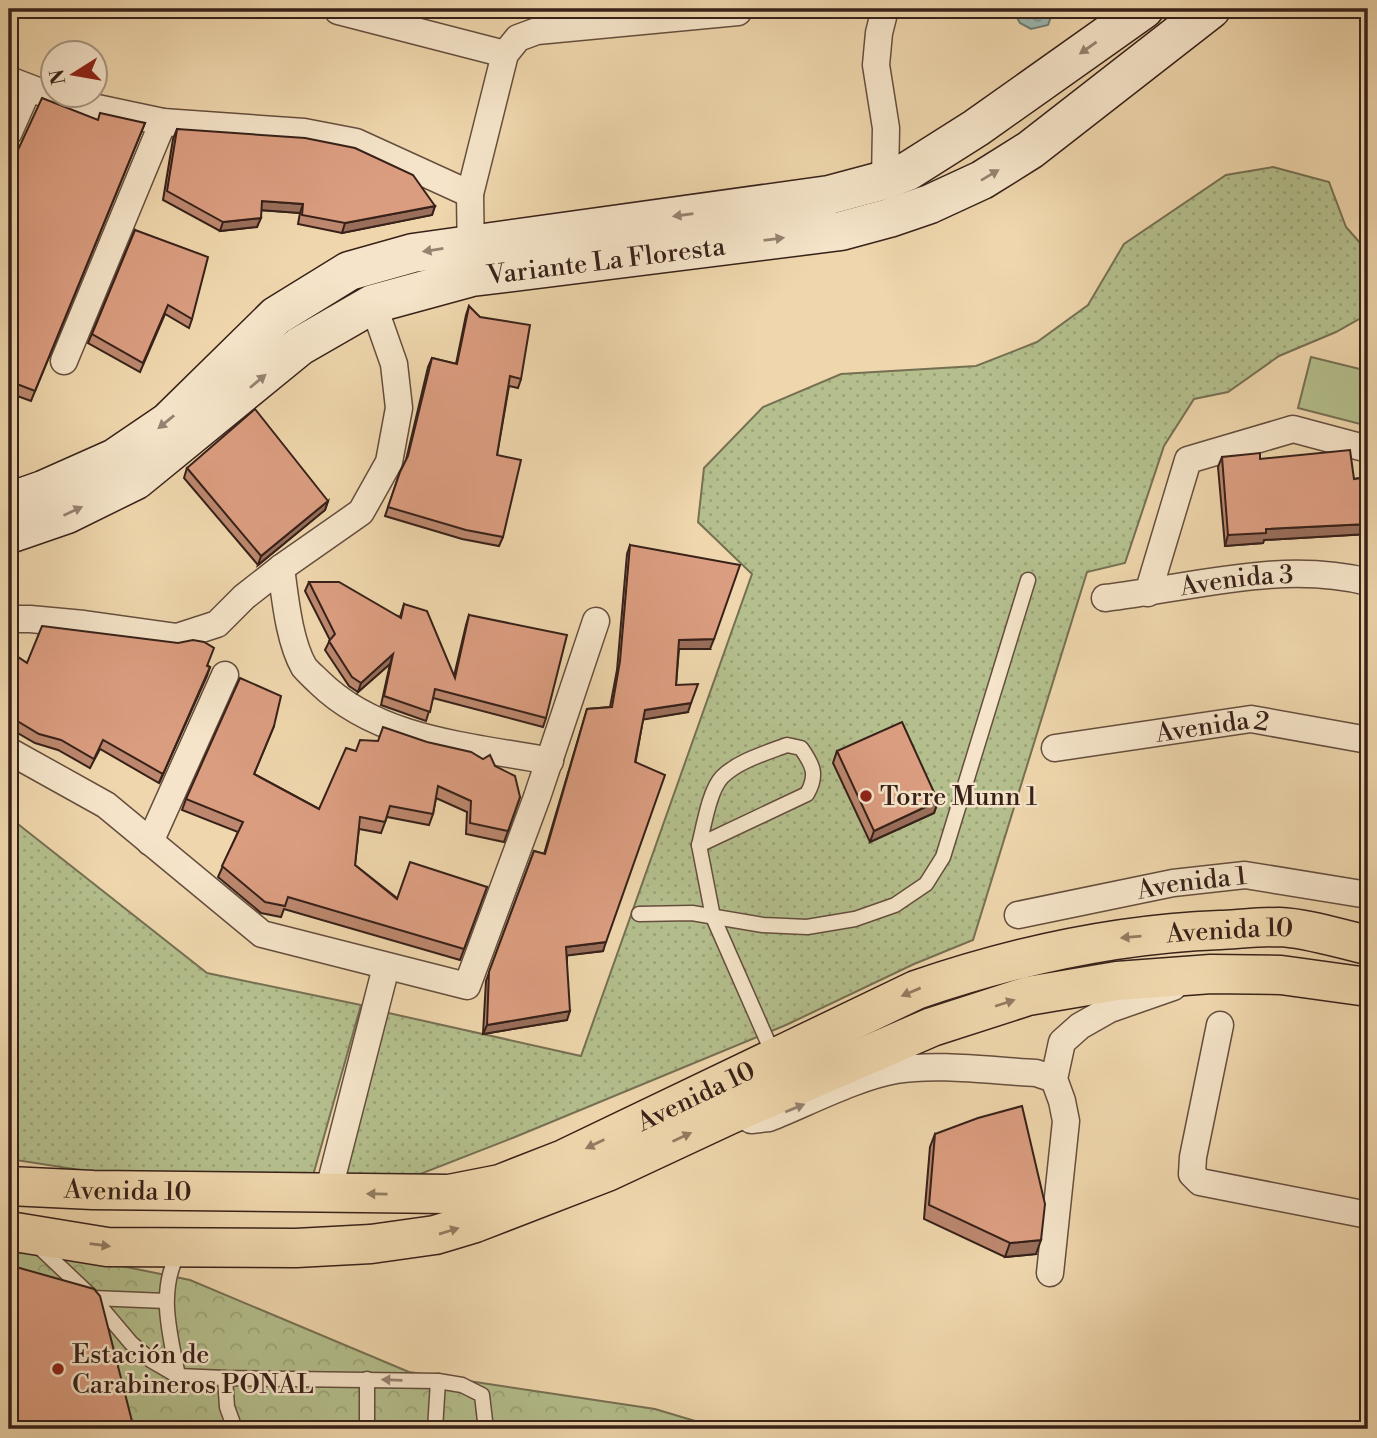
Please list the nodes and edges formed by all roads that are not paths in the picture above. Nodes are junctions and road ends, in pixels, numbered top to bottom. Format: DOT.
graph roads {
  1 [pos="885,9"];
  2 [pos="1144,9"];
  3 [pos="1211,9"];
  4 [pos="338,11"];
  5 [pos="738,12"];
  6 [pos="505,54"];
  7 [pos="18,84"];
  8 [pos="163,122"];
  9 [pos="9,132"];
  10 [pos="885,180"];
  11 [pos="470,194"];
  12 [pos="471,261"];
  13 [pos="373,304"];
  14 [pos="64,360"];
  15 [pos="1368,449"];
  16 [pos="9,502"];
  17 [pos="9,534"];
  18 [pos="281,568"];
  19 [pos="1028,580"];
  20 [pos="1368,582"];
  21 [pos="1148,593"];
  22 [pos="1105,598"];
  23 [pos="9,620"];
  24 [pos="596,621"];
  25 [pos="225,675"];
  26 [pos="1368,740"];
  27 [pos="1055,748"];
  28 [pos="9,751"];
  29 [pos="550,761"];
  30 [pos="150,842"];
  31 [pos="699,845"];
  32 [pos="1368,895"];
  33 [pos="639,914"];
  34 [pos="1018,915"];
  35 [pos="713,917"];
  36 [pos="1368,945"];
  37 [pos="386,967"];
  38 [pos="1211,974"];
  39 [pos="1368,986"];
  40 [pos="1220,1025"];
  41 [pos="774,1056"];
  42 [pos="1054,1079"];
  43 [pos="729,1115"];
  44 [pos="9,1186"];
  45 [pos="328,1193"];
  46 [pos="1368,1215"];
  47 [pos="18,1232"];
  48 [pos="181,1247"];
  49 [pos="1050,1273"];
  50 [pos="93,1298"];
  51 [pos="166,1301"];
  52 [pos="178,1376"];
  53 [pos="225,1378"];
  54 [pos="367,1379"];
  55 [pos="438,1381"];
  56 [pos="235,1429"];
  57 [pos="367,1429"];
  58 [pos="435,1429"];
  59 [pos="484,1429"];
  1 -- 10 [label="street"];
  2 -- 10 [label="main road, Variante La Floresta, one-way"];
  12 -- 3 [label="main road, Variante La Floresta, one-way"];
  4 -- 6 [label="street"];
  5 -- 6 [label="street"];
  6 -- 11 [label="street"];
  7 -- 8 [label="street"];
  7 -- 9 [label="street"];
  8 -- 11 [label="street"];
  8 -- 14 [label="street"];
  10 -- 12 [label="main road, Variante La Floresta, one-way"];
  11 -- 12 [label="street"];
  12 -- 13 [label="main road, Variante La Floresta"];
  12 -- 16 [label="main road, Variante La Floresta, one-way"];
  17 -- 13 [label="main road, Variante La Floresta, one-way"];
  13 -- 18 [label="street"];
  15 -- 21 [label="street"];
  18 -- 23 [label="street"];
  18 -- 29 [label="street"];
  19 -- 35 [label="lane"];
  20 -- 21 [label="street, Avenida 3"];
  21 -- 22 [label="street, Avenida 3"];
  24 -- 29 [label="street"];
  25 -- 30 [label="street"];
  26 -- 27 [label="street, Avenida 2"];
  28 -- 30 [label="street"];
  29 -- 37 [label="street"];
  30 -- 37 [label="street"];
  31 -- 31 [label="lane"];
  31 -- 35 [label="lane"];
  32 -- 34 [label="street, Avenida 1"];
  33 -- 35 [label="lane"];
  35 -- 41 [label="lane"];
  36 -- 41 [label="main road, Avenida 10, one-way"];
  37 -- 45 [label="street"];
  38 -- 39 [label="main road, Avenida 10"];
  38 -- 42 [label="street"];
  43 -- 38 [label="main road, Avenida 10, one-way"];
  40 -- 46 [label="street"];
  41 -- 45 [label="main road, Avenida 10, one-way"];
  43 -- 42 [label="street, one-way"];
  42 -- 49 [label="street"];
  48 -- 43 [label="main road, Avenida 10, one-way"];
  44 -- 45 [label="main road, Avenida 10"];
  47 -- 48 [label="main road, Avenida 10, one-way"];
  47 -- 50 [label="lane"];
  48 -- 51 [label="lane"];
  50 -- 51 [label="lane"];
  50 -- 52 [label="lane"];
  51 -- 52 [label="lane"];
  52 -- 53 [label="lane"];
  53 -- 54 [label="lane"];
  53 -- 56 [label="lane"];
  55 -- 54 [label="lane, one-way"];
  54 -- 57 [label="lane"];
  55 -- 58 [label="lane"];
  55 -- 59 [label="lane"];
}
